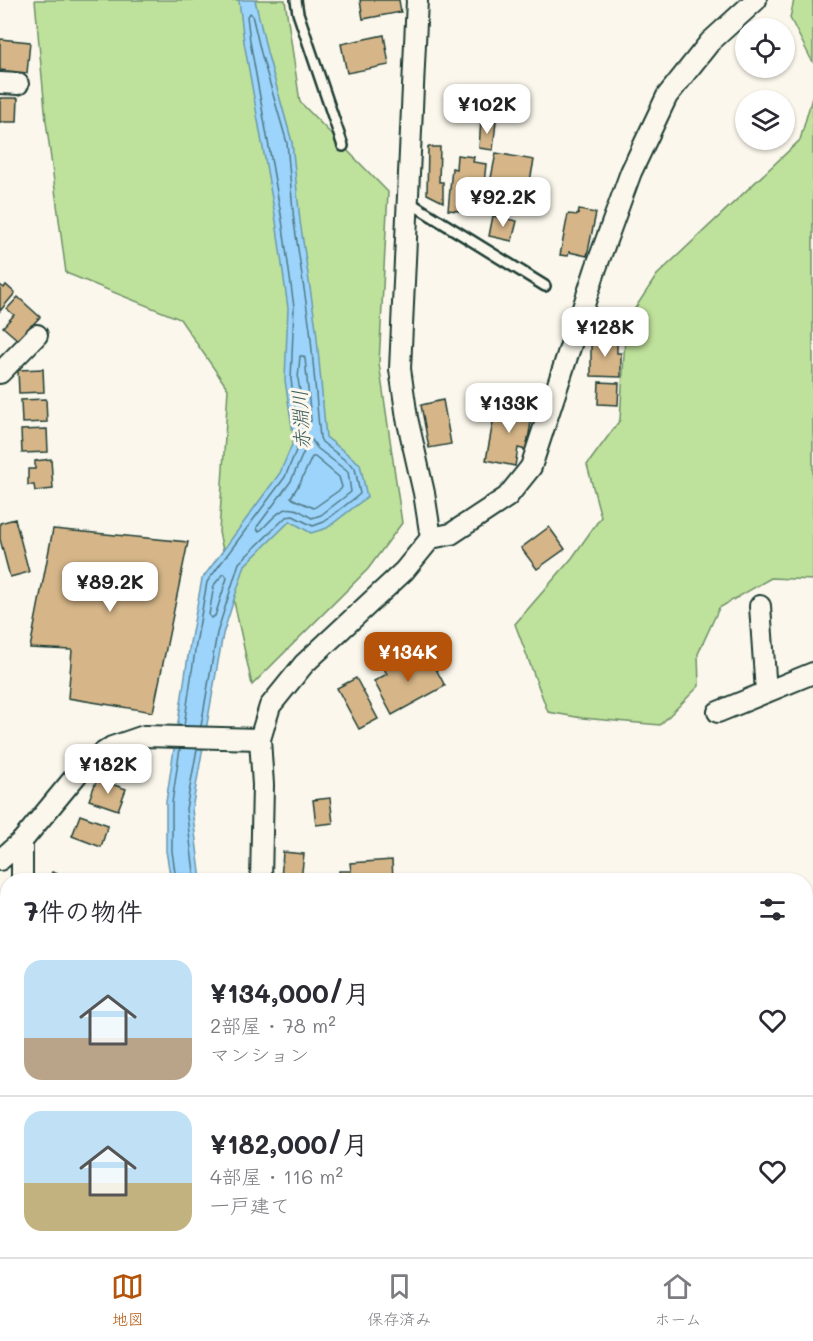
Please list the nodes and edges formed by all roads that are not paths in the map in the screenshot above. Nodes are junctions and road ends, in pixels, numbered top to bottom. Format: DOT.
graph roads {
  1 [pos="296,0"];
  2 [pos="417,0"];
  3 [pos="756,0"];
  4 [pos="343,146"];
  5 [pos="408,201"];
  6 [pos="545,286"];
  7 [pos="37,335"];
  8 [pos="0,373"];
  9 [pos="431,538"];
  10 [pos="760,606"];
  11 [pos="813,673"];
  12 [pos="766,692"];
  13 [pos="718,712"];
  14 [pos="260,739"];
  15 [pos="22,840"];
  16 [pos="0,860"];
  17 [pos="22,873"];
  18 [pos="261,873"];
  1 -- 4 [label="lane"];
  2 -- 5 [label="street"];
  3 -- 9 [label="street"];
  5 -- 6 [label="lane"];
  5 -- 9 [label="street"];
  7 -- 8 [label="street"];
  9 -- 14 [label="street"];
  10 -- 12 [label="street"];
  11 -- 12 [label="street"];
  12 -- 13 [label="street"];
  14 -- 15 [label="street"];
  14 -- 18 [label="street"];
  15 -- 16 [label="street"];
  15 -- 17 [label="street"];
}
